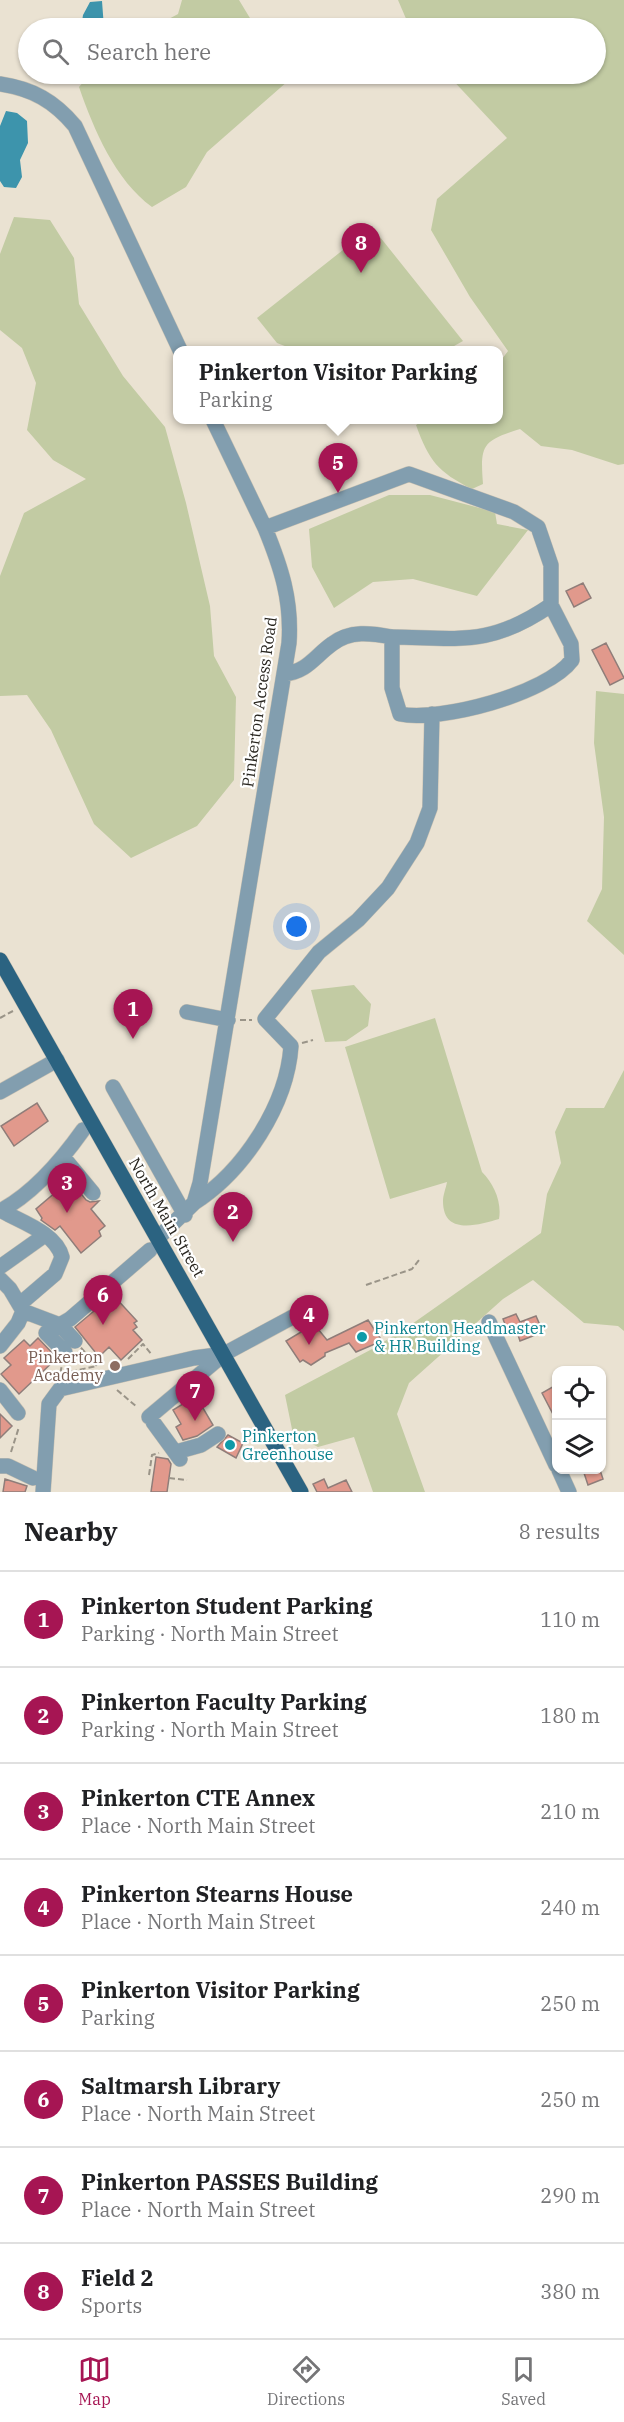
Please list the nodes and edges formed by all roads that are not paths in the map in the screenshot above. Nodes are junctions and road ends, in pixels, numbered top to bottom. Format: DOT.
graph roads {
  1 [pos="0,84"];
  2 [pos="178,346"];
  3 [pos="215,424"];
  4 [pos="265,528"];
  5 [pos="551,605"];
  6 [pos="392,637"];
  7 [pos="284,674"];
  8 [pos="432,714"];
  9 [pos="0,960"];
  10 [pos="187,1012"];
  11 [pos="228,1020"];
  12 [pos="57,1060"];
  13 [pos="113,1087"];
  14 [pos="0,1092"];
  15 [pos="83,1130"];
  16 [pos="64,1158"];
  17 [pos="93,1193"];
  18 [pos="189,1209"];
  19 [pos="1,1211"];
  20 [pos="45,1235"];
  21 [pos="154,1244"];
  22 [pos="0,1267"];
  23 [pos="0,1279"];
  24 [pos="21,1308"];
  25 [pos="300,1313"];
  26 [pos="489,1322"];
  27 [pos="60,1325"];
  28 [pos="0,1346"];
  29 [pos="70,1346"];
  30 [pos="224,1354"];
  31 [pos="0,1390"];
  32 [pos="19,1419"];
  33 [pos="218,1434"];
  34 [pos="552,1456"];
  35 [pos="2,1466"];
  36 [pos="561,1474"];
  37 [pos="33,1478"];
  38 [pos="43,1492"];
  39 [pos="301,1492"];
  40 [pos="569,1492"];
  1 -- 2 [label="street"];
  3 -- 4 [label="street, Pinkerton Access Road"];
  4 -- 5 [label="street"];
  4 -- 7 [label="street, Pinkerton Access Road"];
  5 -- 6 [label="street"];
  5 -- 8 [label="street"];
  6 -- 7 [label="street"];
  6 -- 8 [label="street"];
  7 -- 11 [label="street, Pinkerton Access Road"];
  8 -- 18 [label="street"];
  9 -- 12 [label="main road, North Main Street"];
  10 -- 11 [label="street"];
  11 -- 18 [label="street, Pinkerton Access Road"];
  12 -- 14 [label="street"];
  12 -- 21 [label="main road, North Main Street"];
  13 -- 18 [label="street"];
  15 -- 16 [label="street"];
  16 -- 17 [label="street"];
  16 -- 19 [label="street"];
  18 -- 21 [label="street"];
  19 -- 20 [label="street"];
  20 -- 22 [label="street"];
  20 -- 24 [label="street"];
  21 -- 27 [label="street"];
  21 -- 30 [label="main road, North Main Street"];
  23 -- 24 [label="street"];
  24 -- 27 [label="street"];
  24 -- 28 [label="street"];
  25 -- 30 [label="street"];
  26 -- 34 [label="street"];
  27 -- 29 [label="street"];
  30 -- 33 [label="street"];
  30 -- 38 [label="street"];
  30 -- 39 [label="main road, North Main Street"];
  31 -- 32 [label="street"];
  35 -- 37 [label="street"];
  36 -- 40 [label="street"];
}
